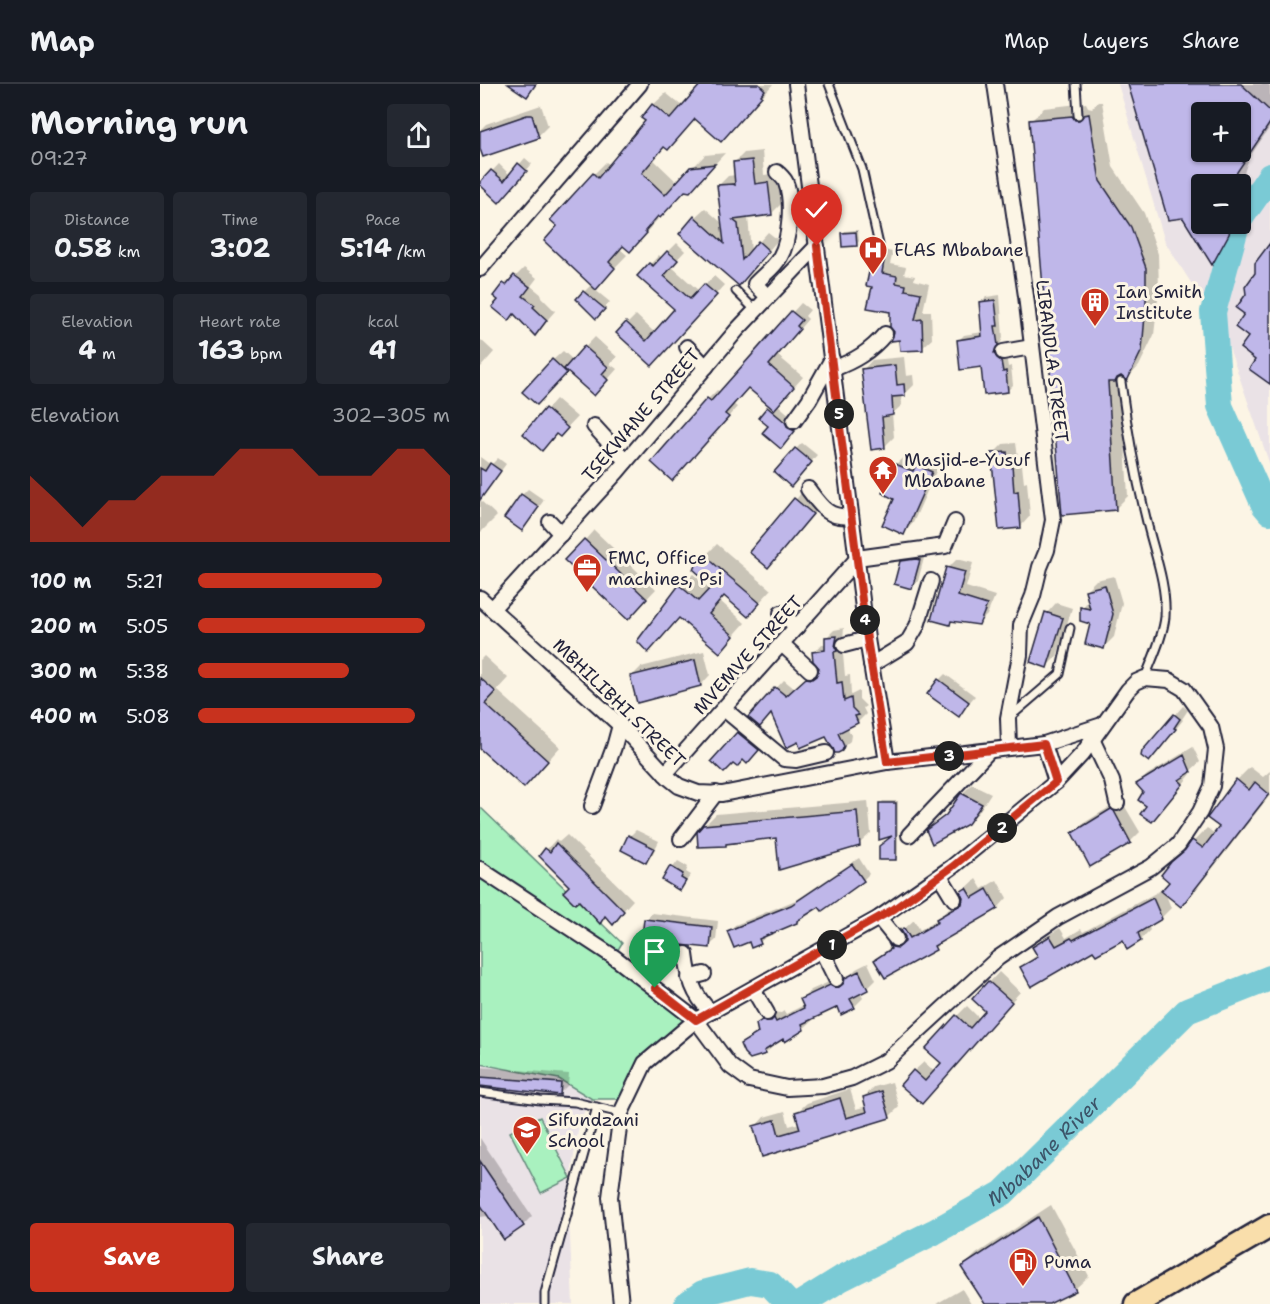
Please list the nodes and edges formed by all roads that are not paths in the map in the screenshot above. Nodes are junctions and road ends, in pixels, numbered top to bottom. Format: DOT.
graph roads {
  1 [pos="640,84"];
  2 [pos="796,84"];
  3 [pos="829,84"];
  4 [pos="995,84"];
  5 [pos="1076,84"];
  6 [pos="1078,115"];
  7 [pos="777,172"];
  8 [pos="879,245"];
  9 [pos="817,246"];
  10 [pos="480,269"];
  11 [pos="736,291"];
  12 [pos="768,297"];
  13 [pos="756,311"];
  14 [pos="885,334"];
  15 [pos="687,347"];
  16 [pos="1032,347"];
  17 [pos="1003,352"];
  18 [pos="832,364"];
  19 [pos="705,367"];
  20 [pos="1121,382"];
  21 [pos="794,421"];
  22 [pos="594,426"];
  23 [pos="626,461"];
  24 [pos="808,489"];
  25 [pos="851,516"];
  26 [pos="550,522"];
  27 [pos="955,522"];
  28 [pos="561,534"];
  29 [pos="857,558"];
  30 [pos="931,581"];
  31 [pos="480,598"];
  32 [pos="492,609"];
  33 [pos="781,613"];
  34 [pos="796,627"];
  35 [pos="1070,628"];
  36 [pos="867,639"];
  37 [pos="782,644"];
  38 [pos="844,645"];
  39 [pos="871,665"];
  40 [pos="810,670"];
  41 [pos="1145,678"];
  42 [pos="724,709"];
  43 [pos="1008,718"];
  44 [pos="620,725"];
  45 [pos="1102,725"];
  46 [pos="1092,739"];
  47 [pos="1044,744"];
  48 [pos="1010,747"];
  49 [pos="988,752"];
  50 [pos="826,753"];
  51 [pos="887,762"];
  52 [pos="665,774"];
  53 [pos="1056,782"];
  54 [pos="716,794"];
  55 [pos="1118,803"];
  56 [pos="592,806"];
  57 [pos="909,835"];
  58 [pos="681,839"];
  59 [pos="480,869"];
  60 [pos="940,876"];
  61 [pos="954,899"];
  62 [pos="879,918"];
  63 [pos="896,939"];
  64 [pos="822,951"];
  65 [pos="686,954"];
  66 [pos="704,974"];
  67 [pos="689,978"];
  68 [pos="836,979"];
  69 [pos="753,989"];
  70 [pos="711,1012"];
  71 [pos="767,1013"];
  72 [pos="696,1020"];
  73 [pos="480,1092"];
  74 [pos="597,1107"];
  75 [pos="621,1113"];
  76 [pos="1270,1226"];
  77 [pos="545,1304"];
  78 [pos="621,1304"];
  79 [pos="1136,1304"];
  1 -- 10 [label="street"];
  2 -- 9 [label="street"];
  3 -- 8 [label="lane"];
  4 -- 16 [label="street, LIBANDLA STREET"];
  5 -- 6 [label="lane"];
  7 -- 12 [label="street"];
  9 -- 12 [label="street, TSEKWANE STREET"];
  9 -- 18 [label="street"];
  11 -- 13 [label="lane"];
  12 -- 13 [label="street, TSEKWANE STREET"];
  13 -- 19 [label="street, TSEKWANE STREET"];
  14 -- 18 [label="street"];
  15 -- 19 [label="street"];
  16 -- 17 [label="street"];
  16 -- 43 [label="street, LIBANDLA STREET"];
  18 -- 21 [label="street"];
  18 -- 25 [label="street"];
  19 -- 23 [label="street, TSEKWANE STREET"];
  20 -- 41 [label="lane"];
  22 -- 23 [label="street"];
  23 -- 28 [label="street, TSEKWANE STREET"];
  24 -- 25 [label="street"];
  25 -- 29 [label="street"];
  26 -- 28 [label="street"];
  27 -- 29 [label="street"];
  28 -- 32 [label="street, TSEKWANE STREET"];
  29 -- 34 [label="street, MVEMVE STREET"];
  29 -- 36 [label="street"];
  30 -- 39 [label="street"];
  31 -- 32 [label="street, MBHILIBHI STREET"];
  32 -- 44 [label="street, MBHILIBHI STREET"];
  33 -- 34 [label="street"];
  34 -- 37 [label="street, MVEMVE STREET"];
  35 -- 43 [label="lane"];
  36 -- 38 [label="street"];
  36 -- 39 [label="street"];
  37 -- 40 [label="street"];
  37 -- 42 [label="street, MVEMVE STREET"];
  39 -- 51 [label="street"];
  41 -- 45 [label="street"];
  41 -- 72 [label="street"];
  42 -- 50 [label="street"];
  42 -- 52 [label="street, MVEMVE STREET"];
  43 -- 48 [label="street, LIBANDLA STREET"];
  44 -- 52 [label="street, MBHILIBHI STREET"];
  44 -- 56 [label="street"];
  45 -- 46 [label="street"];
  45 -- 47 [label="street, MBHILIBHI STREET"];
  46 -- 53 [label="street"];
  46 -- 55 [label="street"];
  47 -- 48 [label="street, MBHILIBHI STREET"];
  47 -- 53 [label="street"];
  48 -- 49 [label="street, MBHILIBHI STREET"];
  49 -- 51 [label="street, MBHILIBHI STREET"];
  49 -- 57 [label="street"];
  51 -- 54 [label="street, MBHILIBHI STREET"];
  52 -- 54 [label="street, MBHILIBHI STREET"];
  53 -- 60 [label="street"];
  54 -- 58 [label="street"];
  59 -- 72 [label="street"];
  60 -- 61 [label="street"];
  60 -- 62 [label="street"];
  62 -- 63 [label="street"];
  62 -- 64 [label="street"];
  64 -- 68 [label="street"];
  64 -- 69 [label="street"];
  65 -- 67 [label="street"];
  66 -- 67 [label="street"];
  67 -- 70 [label="street"];
  69 -- 70 [label="street"];
  69 -- 71 [label="street"];
  70 -- 72 [label="street"];
  72 -- 75 [label="street"];
  73 -- 74 [label="lane"];
  74 -- 75 [label="lane"];
  74 -- 77 [label="lane"];
  75 -- 78 [label="street"];
  76 -- 79 [label="main road"];
}
